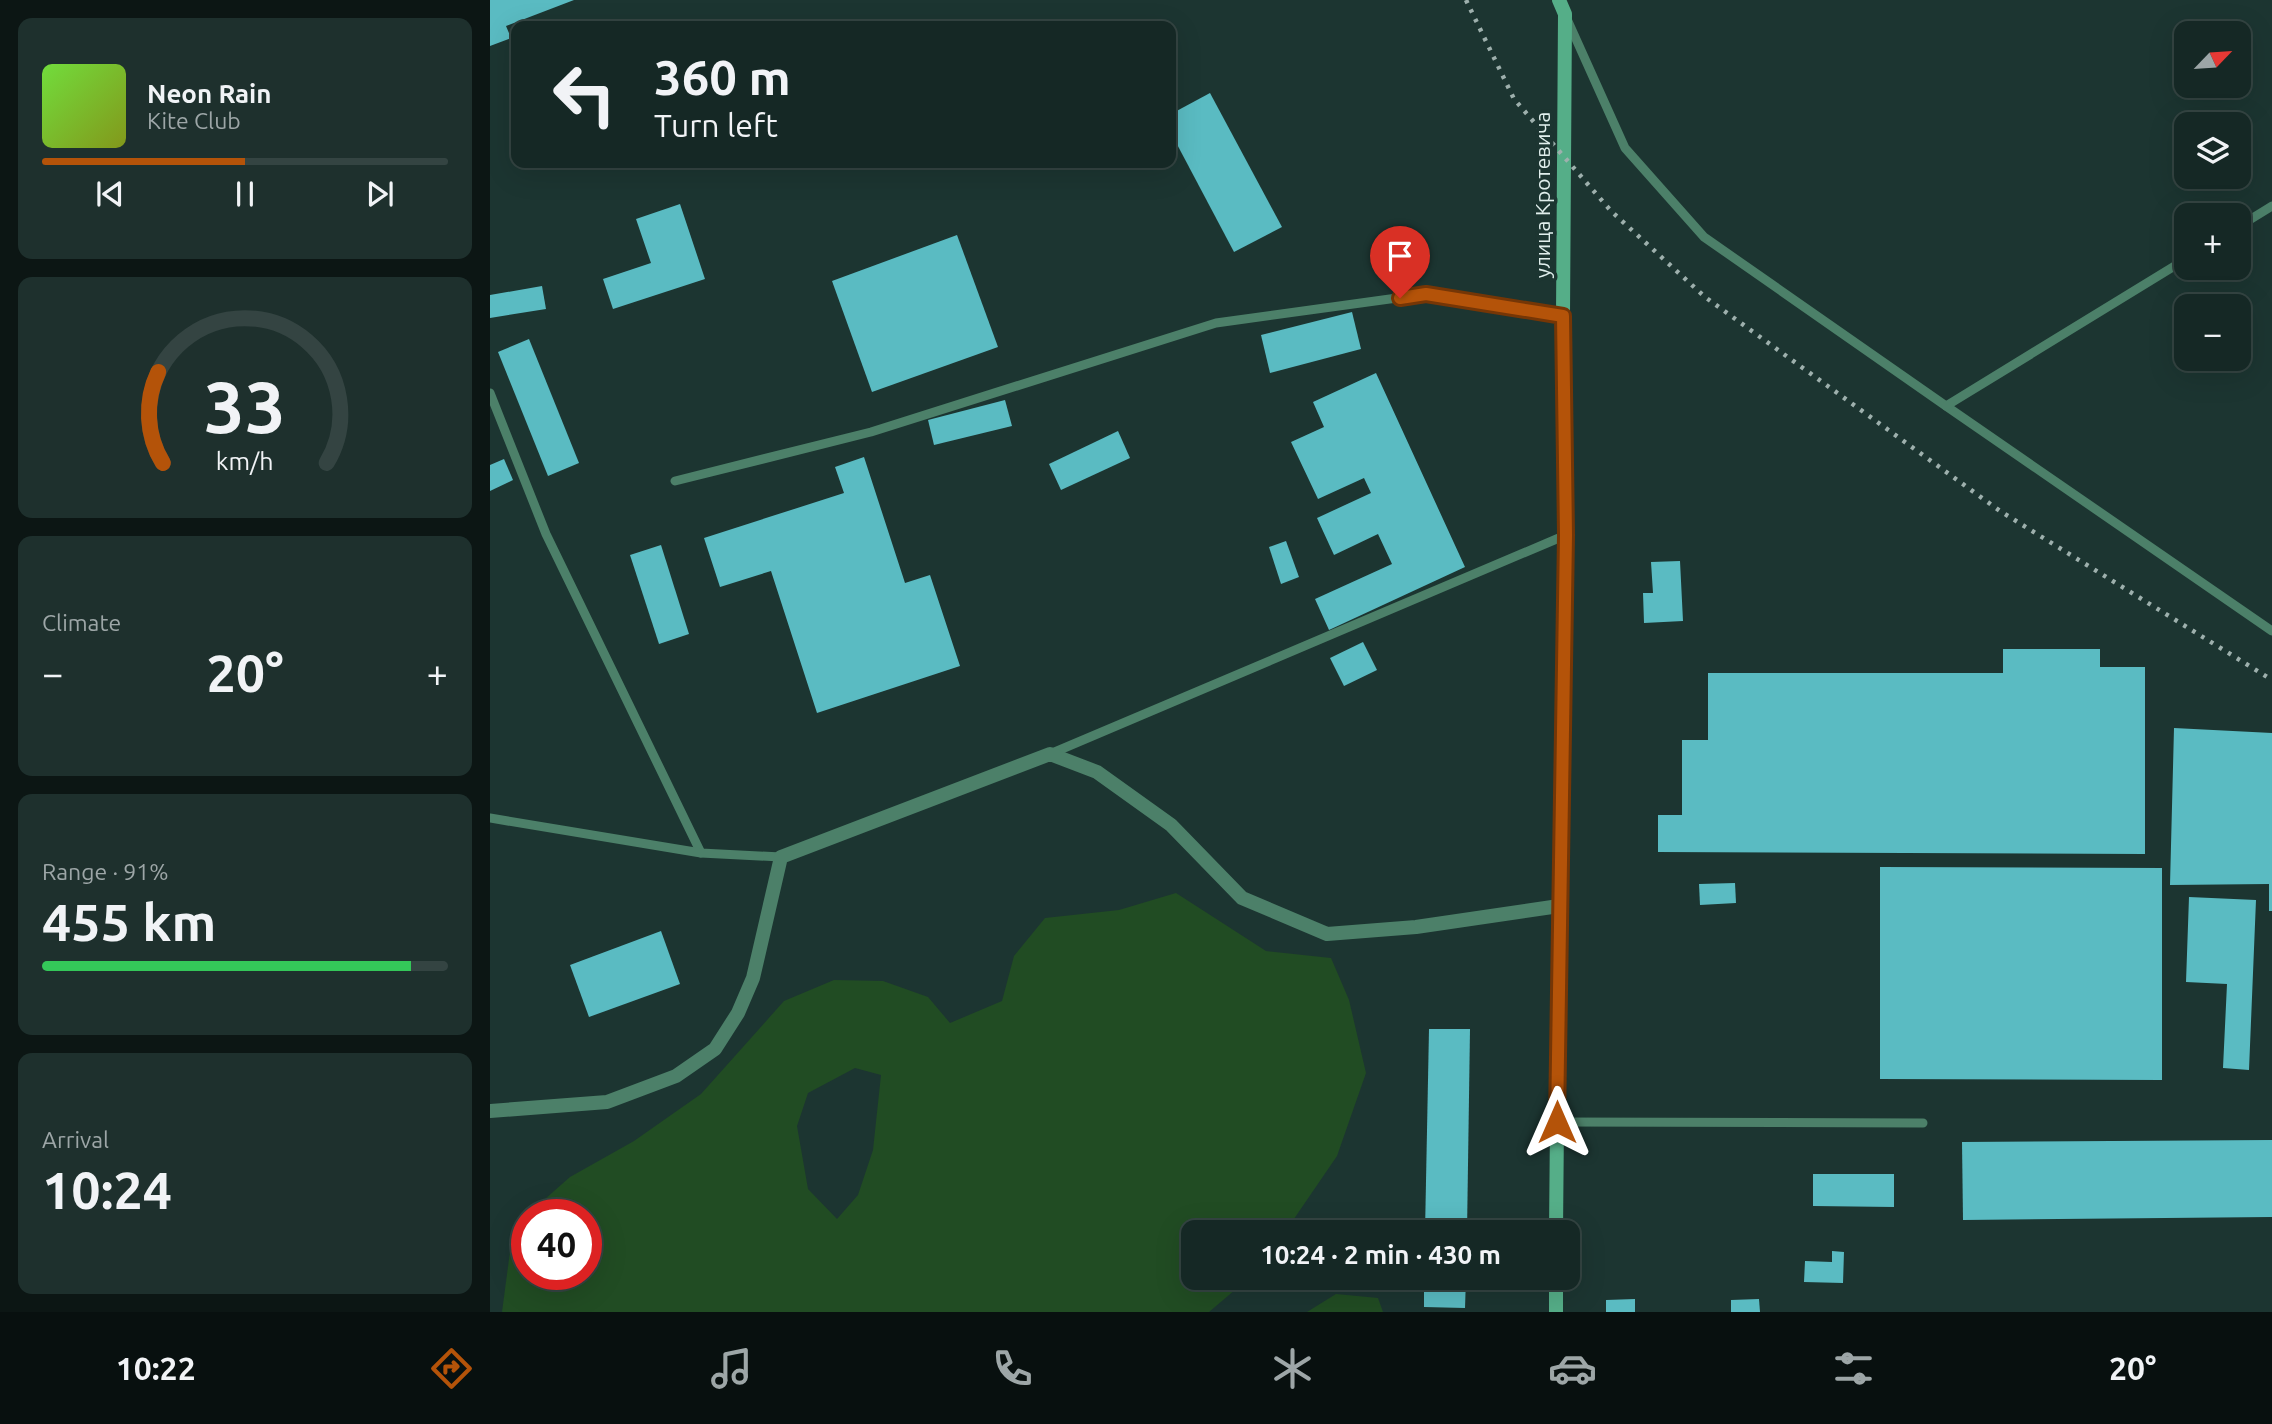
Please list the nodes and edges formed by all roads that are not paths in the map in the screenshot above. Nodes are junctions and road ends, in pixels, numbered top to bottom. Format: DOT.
graph roads {
  1 [pos="1559,0"];
  2 [pos="1565,14"];
  3 [pos="2272,206"];
  4 [pos="2251,219"];
  5 [pos="2174,266"];
  6 [pos="1563,316"];
  7 [pos="490,393"];
  8 [pos="1946,406"];
  9 [pos="675,481"];
  10 [pos="1566,535"];
  11 [pos="2272,631"];
  12 [pos="1050,754"];
  13 [pos="490,818"];
  14 [pos="701,853"];
  15 [pos="781,857"];
  16 [pos="1559,906"];
  17 [pos="490,1111"];
  18 [pos="1557,1122"];
  19 [pos="1923,1123"];
  20 [pos="1556,1220"];
  21 [pos="1556,1290"];
  22 [pos="1556,1312"];
  1 -- 2 [label="street, улица Кротевича"];
  2 -- 6 [label="street, улица Кротевича"];
  2 -- 8 [label="lane"];
  3 -- 4 [label="lane"];
  5 -- 8 [label="lane"];
  6 -- 9 [label="lane"];
  6 -- 10 [label="street, улица Кротевича"];
  7 -- 14 [label="lane"];
  8 -- 11 [label="lane"];
  10 -- 12 [label="lane"];
  10 -- 16 [label="street, улица Кротевича"];
  12 -- 15 [label="street"];
  12 -- 16 [label="street"];
  13 -- 14 [label="lane"];
  14 -- 15 [label="lane"];
  15 -- 17 [label="street"];
  16 -- 18 [label="street, улица Кротевича"];
  18 -- 19 [label="lane"];
  18 -- 20 [label="street, улица Кротевича"];
  21 -- 22 [label="street"];
}
